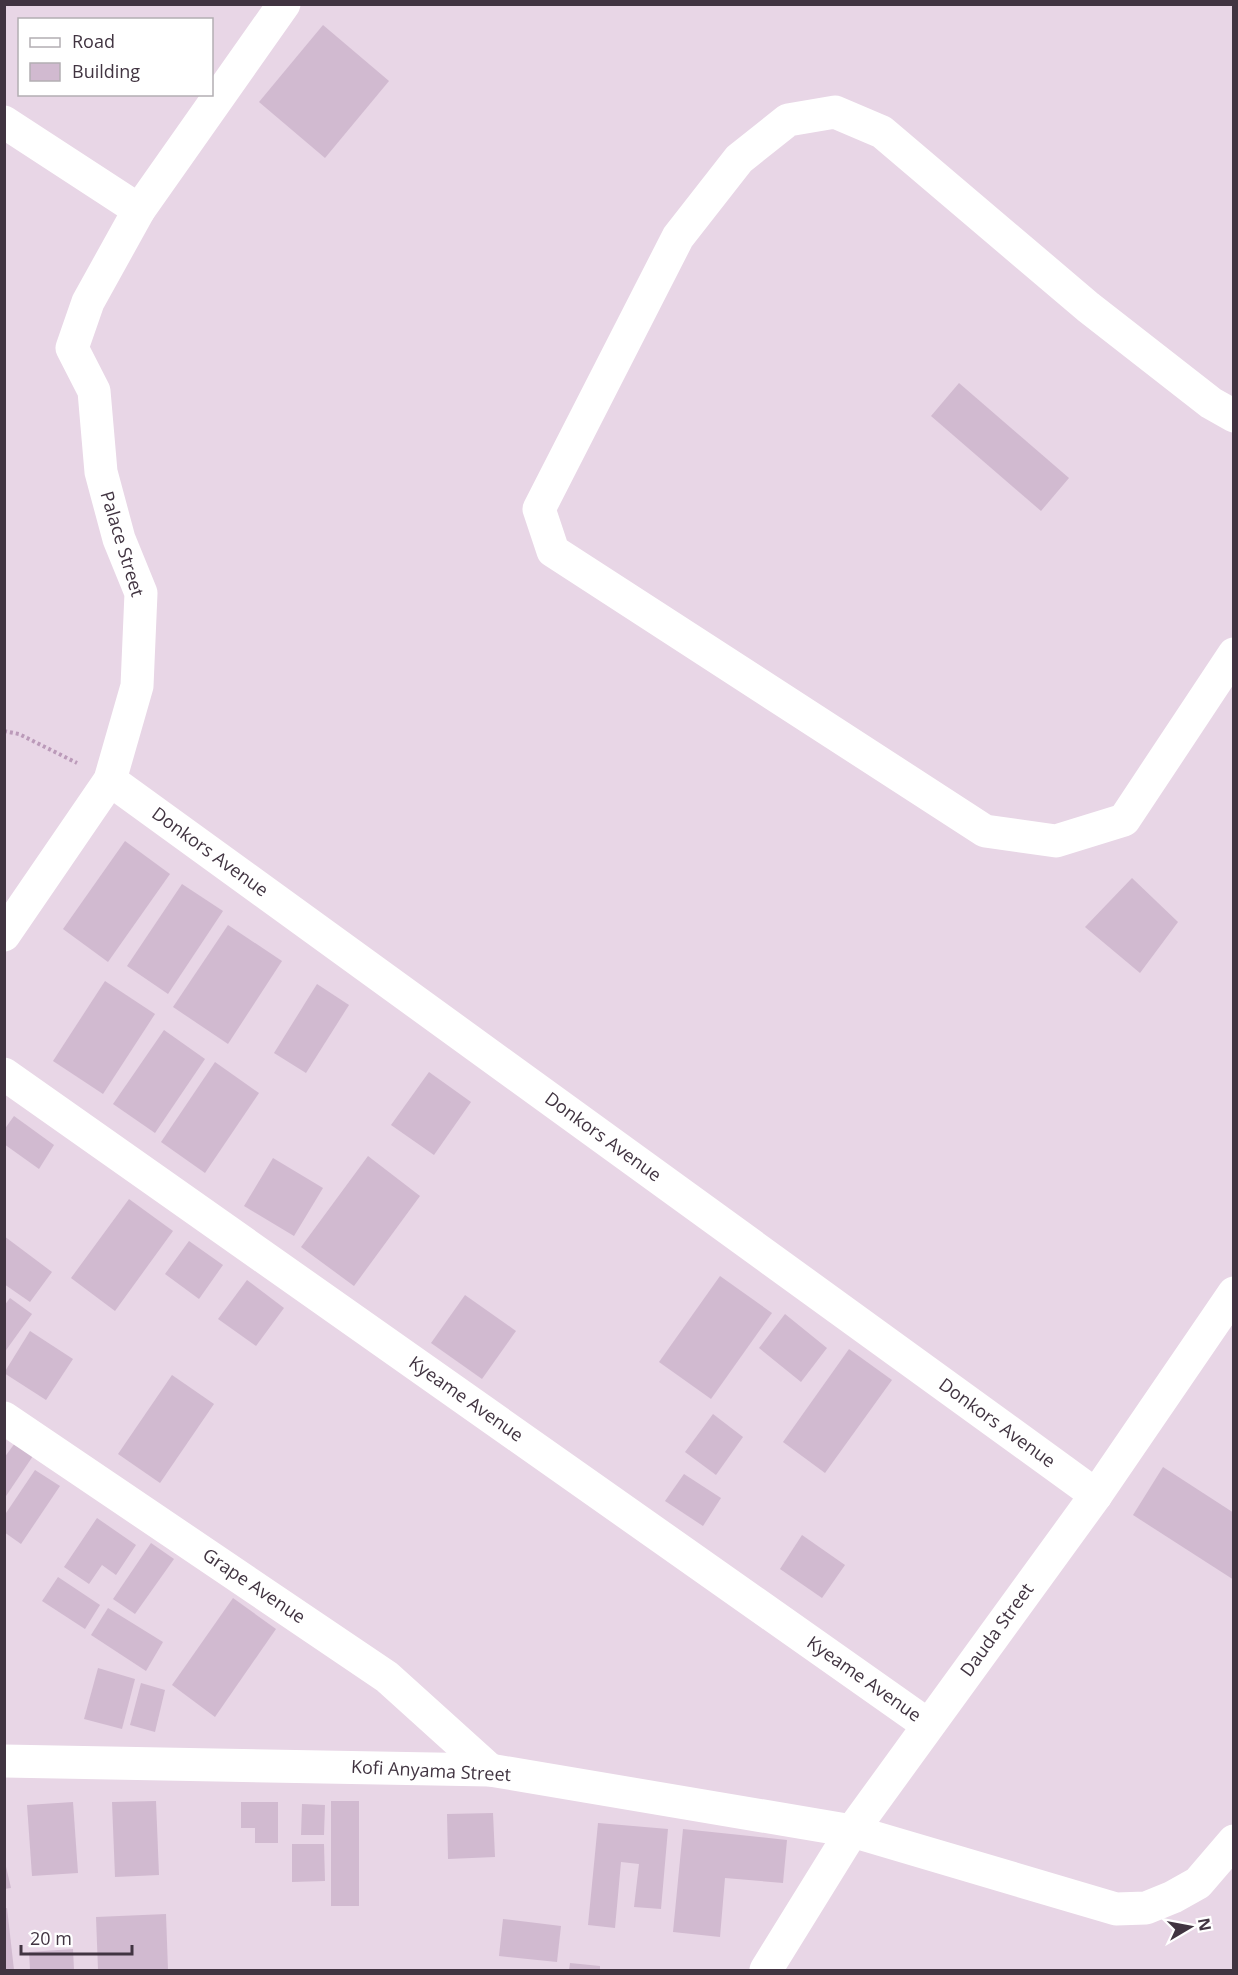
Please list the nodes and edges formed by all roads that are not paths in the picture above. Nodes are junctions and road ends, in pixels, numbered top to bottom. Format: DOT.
graph roads {
  1 [pos="284,4"];
  2 [pos="4,122"];
  3 [pos="139,210"];
  4 [pos="1233,417"];
  5 [pos="1233,654"];
  6 [pos="110,780"];
  7 [pos="4,935"];
  8 [pos="4,1074"];
  9 [pos="1233,1293"];
  10 [pos="4,1418"];
  11 [pos="1096,1495"];
  12 [pos="928,1725"];
  13 [pos="4,1761"];
  14 [pos="490,1770"];
  15 [pos="852,1831"];
  16 [pos="1231,1848"];
  17 [pos="766,1971"];
  1 -- 3 [label="street, Palace Street"];
  2 -- 3 [label="street"];
  3 -- 6 [label="street, Palace Street"];
  4 -- 5 [label="street"];
  6 -- 7 [label="street, Palace Street"];
  6 -- 11 [label="street, Donkors Avenue"];
  8 -- 12 [label="street, Kyeame Avenue"];
  9 -- 11 [label="street, Dauda Street"];
  10 -- 14 [label="street, Grape Avenue"];
  11 -- 12 [label="street, Dauda Street"];
  12 -- 15 [label="street, Dauda Street"];
  13 -- 14 [label="street, Kofi Anyama Street"];
  14 -- 15 [label="street, Kofi Anyama Street"];
  15 -- 16 [label="street, Kofi Anyama Street"];
  15 -- 17 [label="street, Dauda Street"];
}
